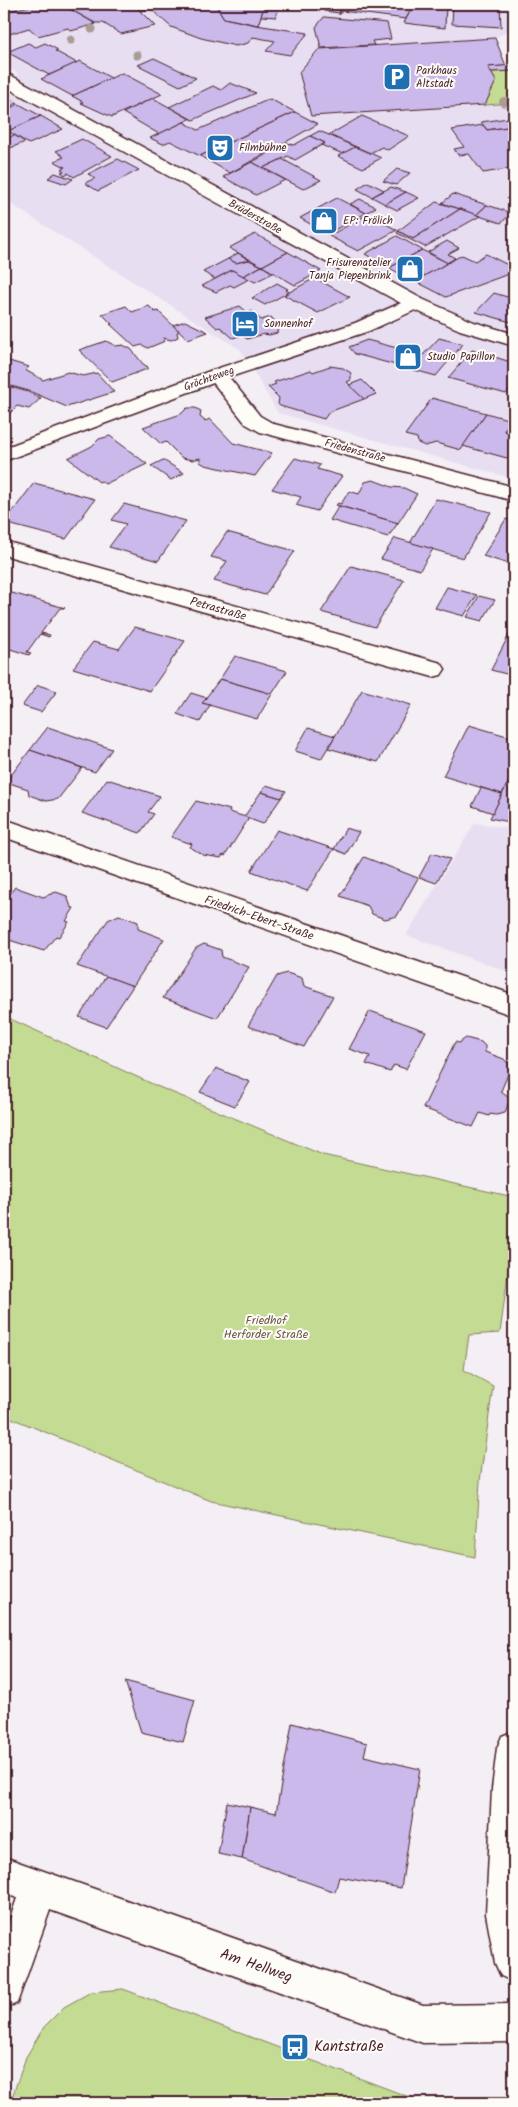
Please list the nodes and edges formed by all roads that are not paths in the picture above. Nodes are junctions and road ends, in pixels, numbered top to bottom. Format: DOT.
graph roads {
  1 [pos="4,79"];
  2 [pos="415,303"];
  3 [pos="514,340"];
  4 [pos="217,375"];
  5 [pos="4,455"];
  6 [pos="514,494"];
  7 [pos="4,548"];
  8 [pos="433,669"];
  9 [pos="4,828"];
  10 [pos="514,1006"];
  11 [pos="514,1748"];
  12 [pos="4,1875"];
  13 [pos="39,1888"];
  14 [pos="514,1963"];
  15 [pos="4,1990"];
  16 [pos="514,2023"];
  1 -- 2 [label="street, Brüderstraße"];
  2 -- 3 [label="street, Brüderstraße"];
  2 -- 4 [label="street, Gröchteweg"];
  4 -- 5 [label="street, Gröchteweg"];
  4 -- 6 [label="street, Friedenstraße"];
  7 -- 8 [label="street, Petrastraße"];
  9 -- 10 [label="street, Friedrich-Ebert-Straße"];
  11 -- 14 [label="street"];
  12 -- 13 [label="street, Am Hellweg"];
  13 -- 15 [label="street"];
  13 -- 16 [label="street, Am Hellweg"];
}
